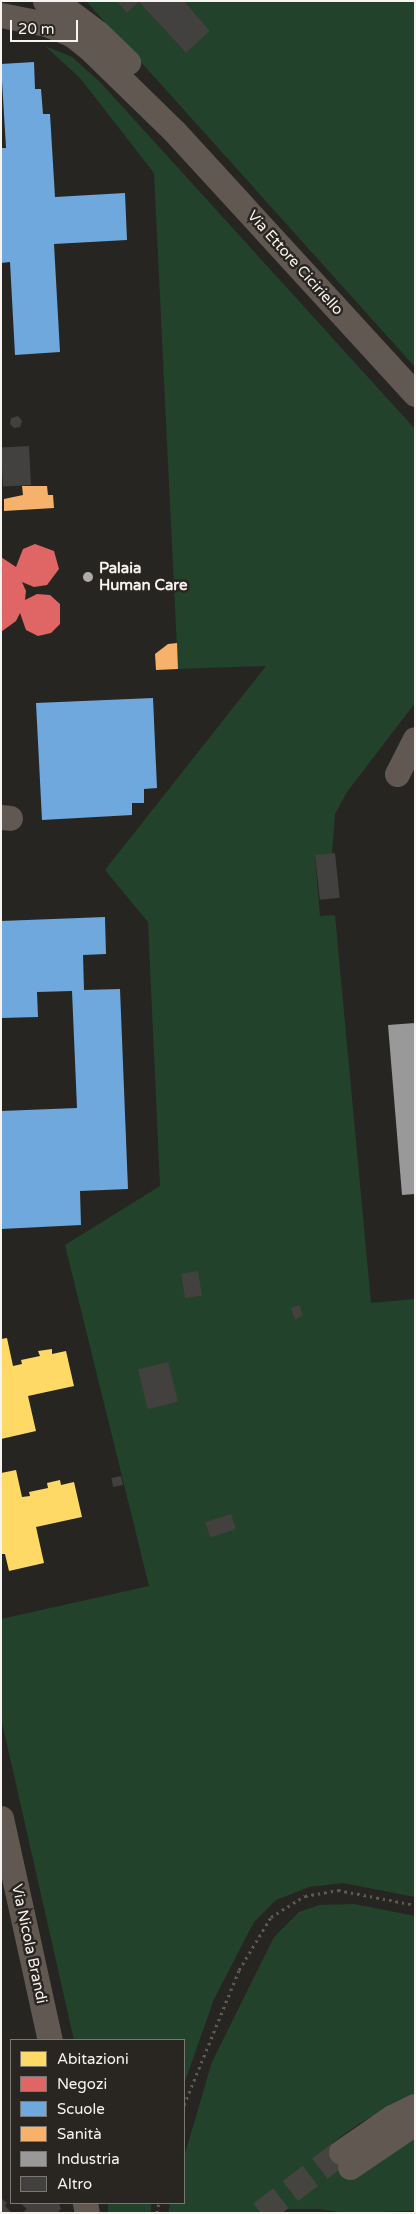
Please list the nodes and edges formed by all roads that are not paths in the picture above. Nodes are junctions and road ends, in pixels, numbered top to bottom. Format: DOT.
graph roads {
  1 [pos="45,1"];
  2 [pos="1,16"];
  3 [pos="175,132"];
  4 [pos="415,394"];
  5 [pos="415,739"];
  6 [pos="397,774"];
  7 [pos="1,1818"];
  8 [pos="50,2039"];
  9 [pos="415,2106"];
  10 [pos="415,2123"];
  1 -- 3 [label="street, Via Ettore Ciciriello"];
  2 -- 3 [label="street, Via Ettore Ciciriello"];
  3 -- 4 [label="street, Via Ettore Ciciriello"];
  5 -- 6 [label="street"];
  7 -- 8 [label="street, Via Nicola Brandi"];
  9 -- 10 [label="street"];
}
